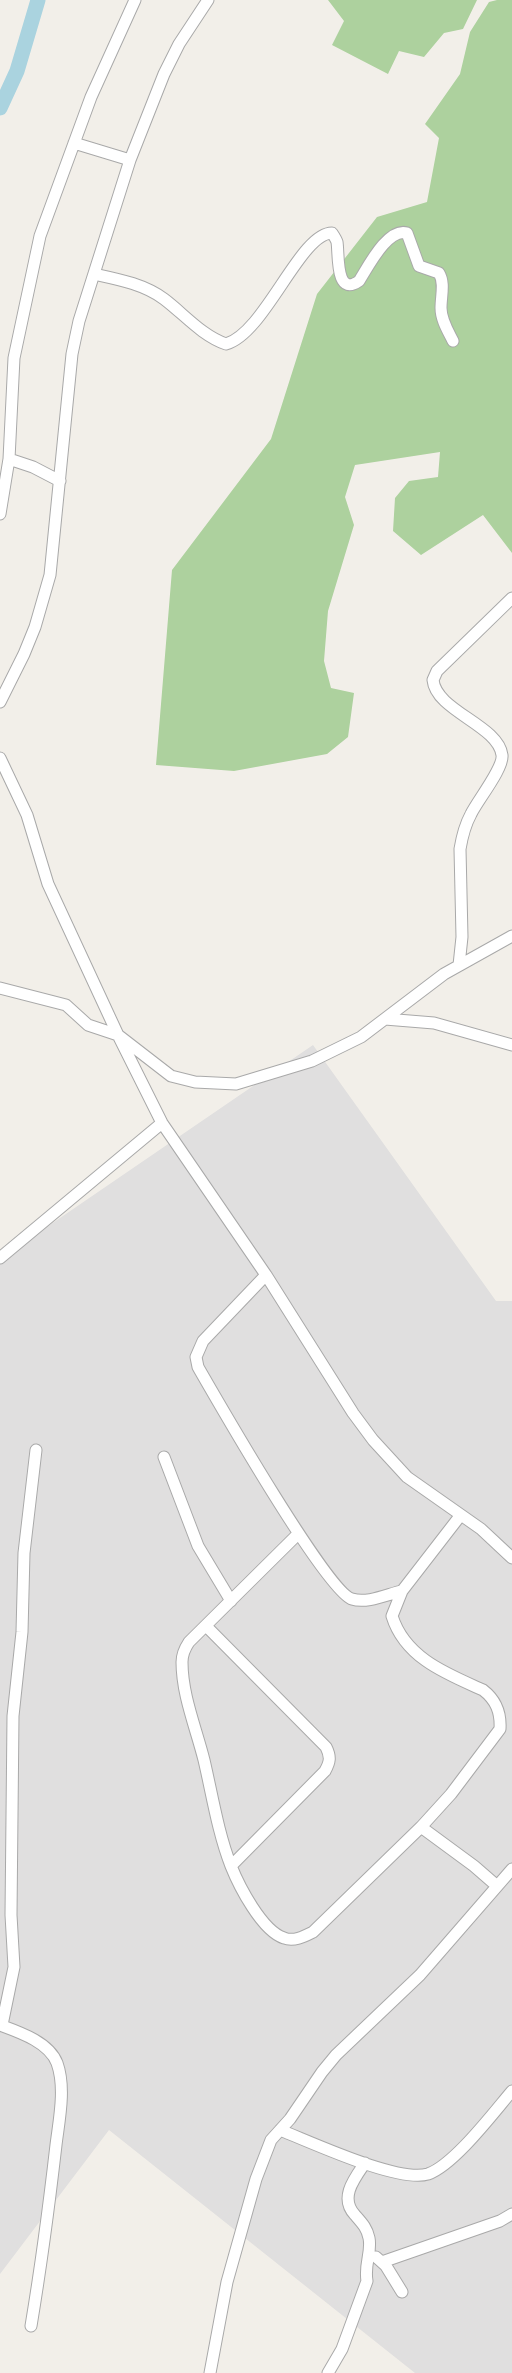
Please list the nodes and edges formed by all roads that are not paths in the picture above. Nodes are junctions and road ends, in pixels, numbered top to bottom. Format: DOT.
graph roads {
  1 [pos="135,0"];
  2 [pos="208,0"];
  3 [pos="74,143"];
  4 [pos="130,160"];
  5 [pos="94,274"];
  6 [pos="453,341"];
  7 [pos="9,459"];
  8 [pos="60,481"];
  9 [pos="0,514"];
  10 [pos="512,598"];
  11 [pos="0,702"];
  12 [pos="0,758"];
  13 [pos="512,936"];
  14 [pos="459,965"];
  15 [pos="0,988"];
  16 [pos="385,1019"];
  17 [pos="118,1035"];
  18 [pos="512,1045"];
  19 [pos="162,1123"];
  20 [pos="0,1258"];
  21 [pos="266,1275"];
  22 [pos="36,1450"];
  23 [pos="164,1457"];
  24 [pos="460,1516"];
  25 [pos="298,1534"];
  26 [pos="512,1558"];
  27 [pos="402,1591"];
  28 [pos="231,1601"];
  29 [pos="206,1626"];
  30 [pos="421,1827"];
  31 [pos="231,1866"];
  32 [pos="512,1869"];
  33 [pos="497,1886"];
  34 [pos="1,2025"];
  35 [pos="512,2091"];
  36 [pos="280,2130"];
  37 [pos="365,2163"];
  38 [pos="512,2214"];
  39 [pos="369,2252"];
  40 [pos="382,2262"];
  41 [pos="402,2292"];
  42 [pos="31,2326"];
  43 [pos="210,2373"];
  44 [pos="328,2373"];
  1 -- 3 [label="street"];
  2 -- 4 [label="street"];
  3 -- 4 [label="street"];
  3 -- 7 [label="street"];
  4 -- 5 [label="street"];
  5 -- 6 [label="street"];
  5 -- 8 [label="street"];
  7 -- 8 [label="street"];
  7 -- 9 [label="street"];
  8 -- 11 [label="street"];
  10 -- 14 [label="street"];
  12 -- 17 [label="street"];
  13 -- 14 [label="street"];
  14 -- 16 [label="street"];
  15 -- 17 [label="street"];
  16 -- 17 [label="street"];
  16 -- 18 [label="street"];
  17 -- 19 [label="street"];
  19 -- 20 [label="street"];
  19 -- 21 [label="street"];
  21 -- 24 [label="street"];
  21 -- 25 [label="street"];
  22 -- 34 [label="street"];
  23 -- 28 [label="street"];
  24 -- 26 [label="street"];
  24 -- 27 [label="street"];
  25 -- 27 [label="street"];
  25 -- 28 [label="street"];
  27 -- 30 [label="street"];
  28 -- 29 [label="street"];
  29 -- 31 [label="street"];
  29 -- 31 [label="street"];
  30 -- 31 [label="street"];
  30 -- 33 [label="street"];
  32 -- 33 [label="street"];
  33 -- 36 [label="street"];
  34 -- 42 [label="street"];
  35 -- 37 [label="street"];
  36 -- 37 [label="street"];
  36 -- 43 [label="street"];
  37 -- 39 [label="street"];
  38 -- 40 [label="street"];
  39 -- 40 [label="street"];
  39 -- 44 [label="street"];
  40 -- 41 [label="street"];
}
